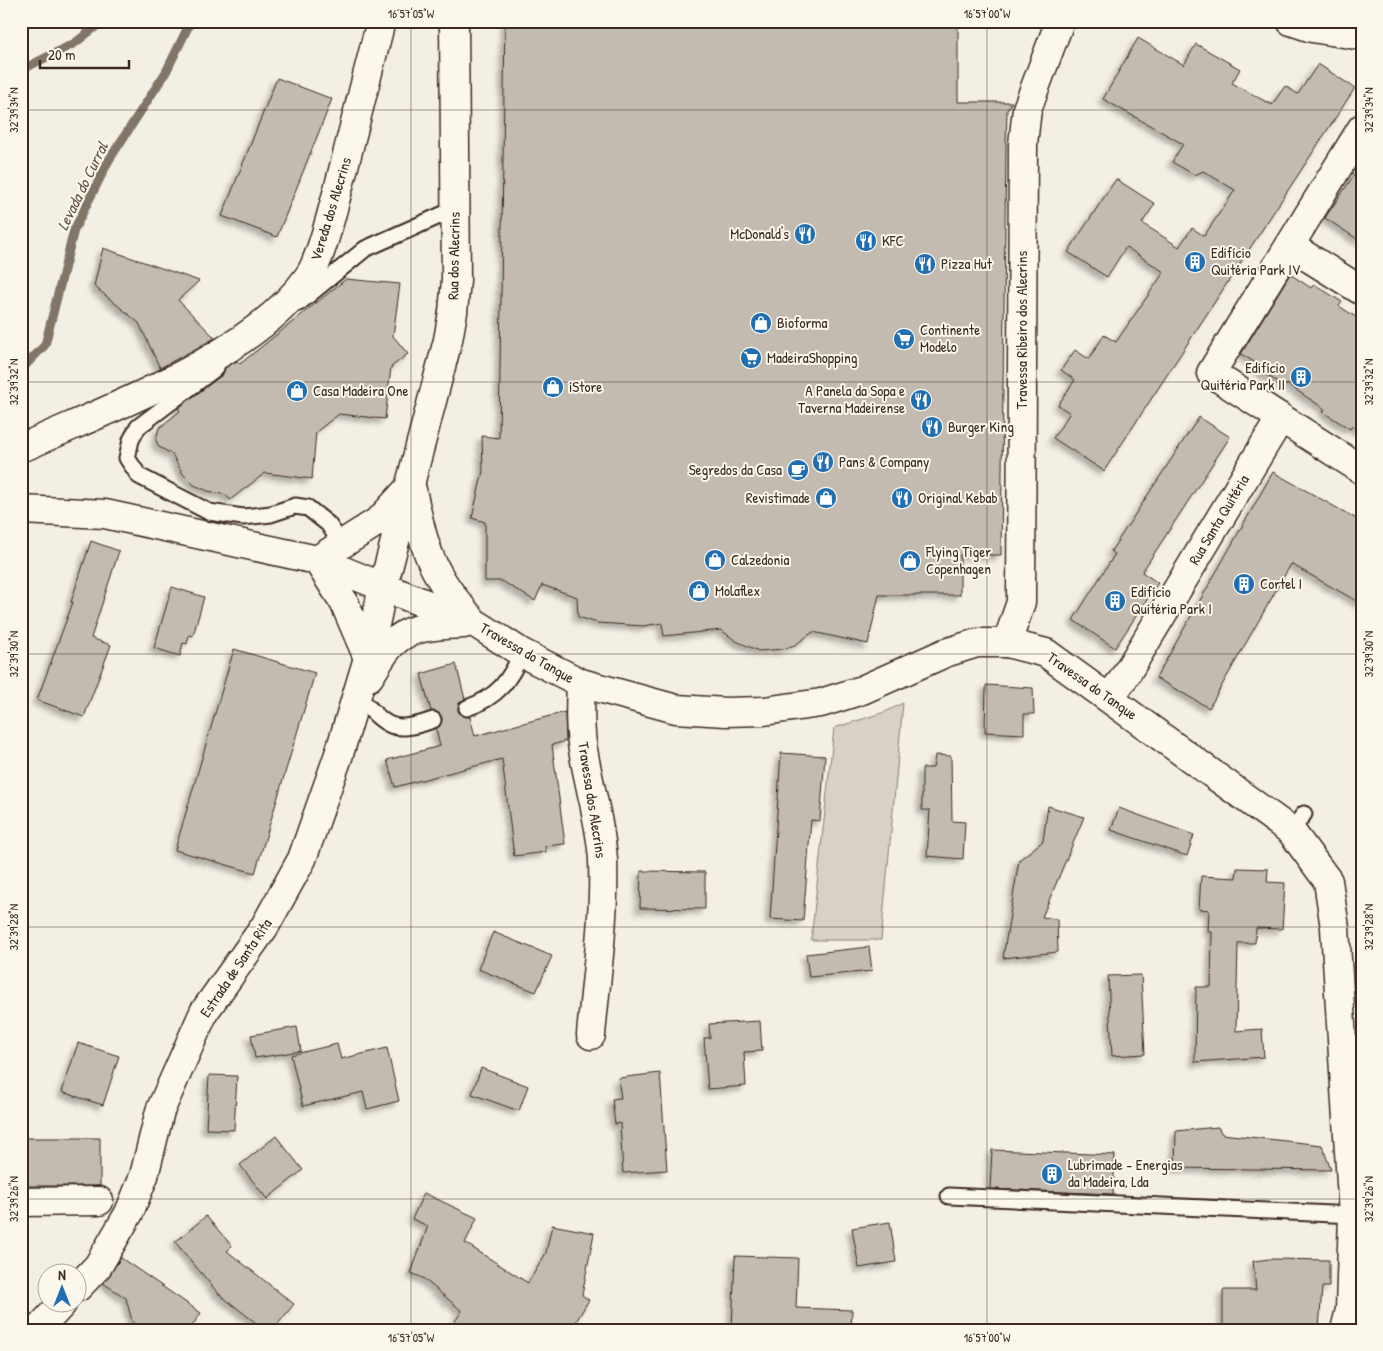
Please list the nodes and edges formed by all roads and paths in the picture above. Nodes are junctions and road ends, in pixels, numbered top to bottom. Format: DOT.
graph roads {
  1 [pos="382,21"];
  2 [pos="454,21"];
  3 [pos="1060,21"];
  4 [pos="1291,21"];
  5 [pos="1362,36"];
  6 [pos="1362,128"];
  7 [pos="455,209"];
  8 [pos="1290,246"];
  9 [pos="1362,291"];
  10 [pos="1280,419"];
  11 [pos="26,446"];
  12 [pos="1362,470"];
  13 [pos="411,486"];
  14 [pos="21,510"];
  15 [pos="341,543"];
  16 [pos="317,560"];
  17 [pos="383,587"];
  18 [pos="475,623"];
  19 [pos="1007,643"];
  20 [pos="522,653"];
  21 [pos="368,658"];
  22 [pos="581,683"];
  23 [pos="357,695"];
  24 [pos="1109,697"];
  25 [pos="467,708"];
  26 [pos="433,720"];
  27 [pos="591,1036"];
  28 [pos="949,1196"];
  29 [pos="99,1201"];
  30 [pos="21,1202"];
  31 [pos="1356,1232"];
  32 [pos="88,1276"];
  33 [pos="53,1314"];
  34 [pos="38,1330"];
  35 [pos="1345,1330"];
  1 -- 11 [label="street, Vereda dos Alecrins"];
  2 -- 7 [label="street, Rua dos Alecrins"];
  3 -- 19 [label="street, Travessa Ribeiro dos Alecrins"];
  4 -- 5 [label="street"];
  6 -- 8 [label="street"];
  7 -- 13 [label="street, Rua dos Alecrins"];
  7 -- 15 [label="lane"];
  8 -- 9 [label="street"];
  8 -- 10 [label="street"];
  10 -- 12 [label="street"];
  10 -- 24 [label="street, Rua Santa Quitéria"];
  13 -- 15 [label="street"];
  13 -- 17 [label="street, Rua dos Alecrins"];
  13 -- 18 [label="street, Rua dos Alecrins"];
  14 -- 16 [label="street, Travessa do Tanque"];
  15 -- 16 [label="street"];
  15 -- 17 [label="street"];
  16 -- 17 [label="street, Travessa do Tanque"];
  16 -- 21 [label="street"];
  17 -- 18 [label="street, Travessa do Tanque"];
  17 -- 21 [label="street, Estrada de Santa Rita"];
  18 -- 20 [label="street, Travessa do Tanque"];
  18 -- 23 [label="street, Estrada de Santa Rita"];
  19 -- 22 [label="street, Travessa do Tanque"];
  19 -- 24 [label="street, Travessa do Tanque"];
  20 -- 22 [label="street, Travessa do Tanque"];
  20 -- 25 [label="lane"];
  21 -- 23 [label="street, Estrada de Santa Rita"];
  22 -- 27 [label="street, Travessa dos Alecrins"];
  23 -- 26 [label="lane"];
  23 -- 32 [label="street, Estrada de Santa Rita"];
  24 -- 31 [label="street, Travessa do Tanque"];
  28 -- 31 [label="lane"];
  29 -- 30 [label="street"];
  31 -- 35 [label="street, Travessa do Tanque"];
  33 -- 34 [label="street"];
}
